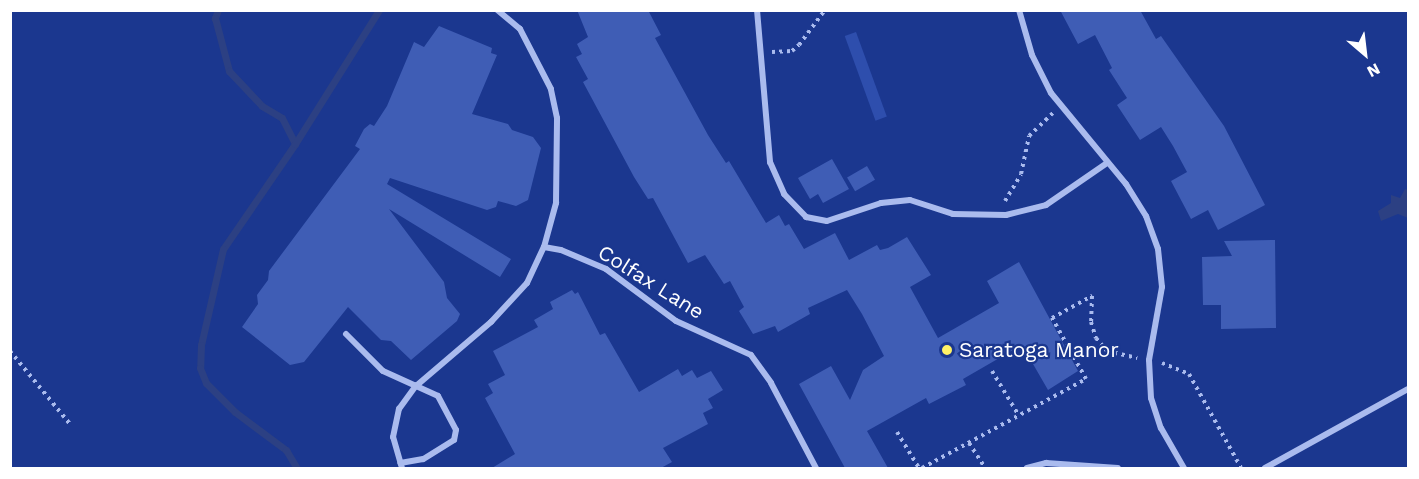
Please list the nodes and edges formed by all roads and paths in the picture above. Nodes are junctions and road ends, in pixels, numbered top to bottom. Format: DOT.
graph roads {
  1 [pos="497,10"];
  2 [pos="757,10"];
  3 [pos="825,10"];
  4 [pos="1019,10"];
  5 [pos="759,54"];
  6 [pos="1060,107"];
  7 [pos="1107,163"];
  8 [pos="1006,215"];
  9 [pos="544,247"];
  10 [pos="346,334"];
  11 [pos="10,351"];
  12 [pos="1137,358"];
  13 [pos="1161,363"];
  14 [pos="992,371"];
  15 [pos="416,386"];
  16 [pos="1408,389"];
  17 [pos="1018,416"];
  18 [pos="70,424"];
  19 [pos="897,432"];
  20 [pos="969,443"];
  21 [pos="401,466"];
  22 [pos="816,468"];
  23 [pos="920,468"];
  24 [pos="985,468"];
  25 [pos="1027,468"];
  26 [pos="1118,468"];
  27 [pos="1184,468"];
  28 [pos="1241,468"];
  29 [pos="1265,468"];
  1 -- 9 [label="street"];
  2 -- 5 [label="street"];
  3 -- 5 [label="path"];
  4 -- 6 [label="street"];
  5 -- 8 [label="street"];
  6 -- 7 [label="street"];
  6 -- 8 [label="path"];
  7 -- 8 [label="street"];
  7 -- 27 [label="street"];
  9 -- 15 [label="street"];
  9 -- 22 [label="street, Colfax Lane"];
  10 -- 15 [label="street"];
  11 -- 18 [label="path"];
  12 -- 17 [label="path"];
  13 -- 28 [label="path"];
  14 -- 17 [label="path"];
  15 -- 21 [label="street"];
  15 -- 21 [label="street"];
  16 -- 29 [label="street"];
  17 -- 20 [label="path"];
  19 -- 23 [label="path"];
  20 -- 23 [label="path"];
  20 -- 24 [label="path"];
  25 -- 26 [label="street"];
}
